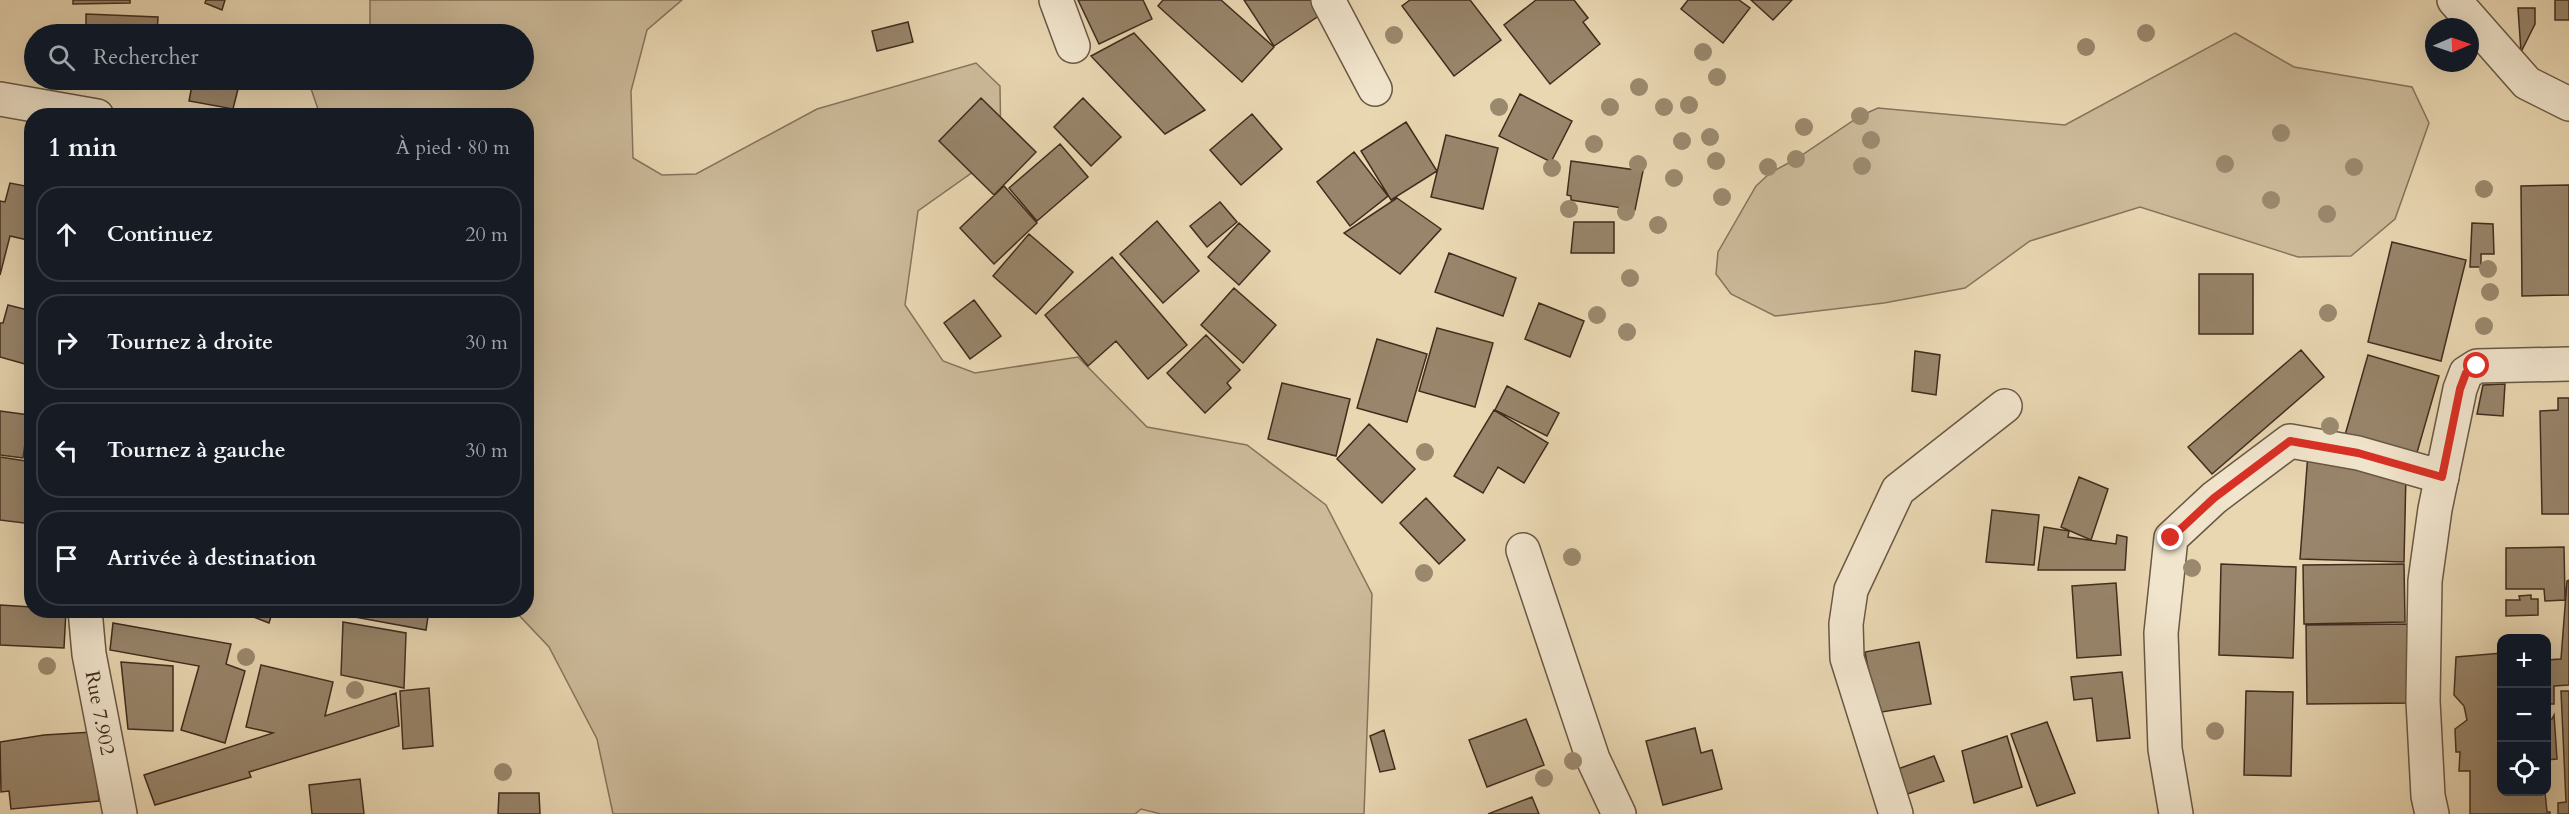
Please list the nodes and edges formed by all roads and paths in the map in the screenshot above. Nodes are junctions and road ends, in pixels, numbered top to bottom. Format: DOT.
graph roads {
  1 [pos="1056,0"];
  2 [pos="1328,0"];
  3 [pos="2454,0"];
  4 [pos="1073,46"];
  5 [pos="1375,89"];
  6 [pos="0,99"];
  7 [pos="2569,104"];
  8 [pos="51,108"];
  9 [pos="2569,364"];
  10 [pos="2005,406"];
  11 [pos="2442,477"];
  12 [pos="1523,550"];
  13 [pos="86,618"];
  14 [pos="120,814"];
  15 [pos="1619,814"];
  16 [pos="1896,814"];
  17 [pos="2176,814"];
  18 [pos="2432,814"];
  1 -- 4 [label="street"];
  2 -- 5 [label="street"];
  3 -- 7 [label="street"];
  6 -- 8 [label="street"];
  9 -- 11 [label="street"];
  10 -- 16 [label="street"];
  11 -- 17 [label="street"];
  11 -- 18 [label="street"];
  12 -- 15 [label="street"];
  13 -- 14 [label="street, Rue 7.902"];
}
